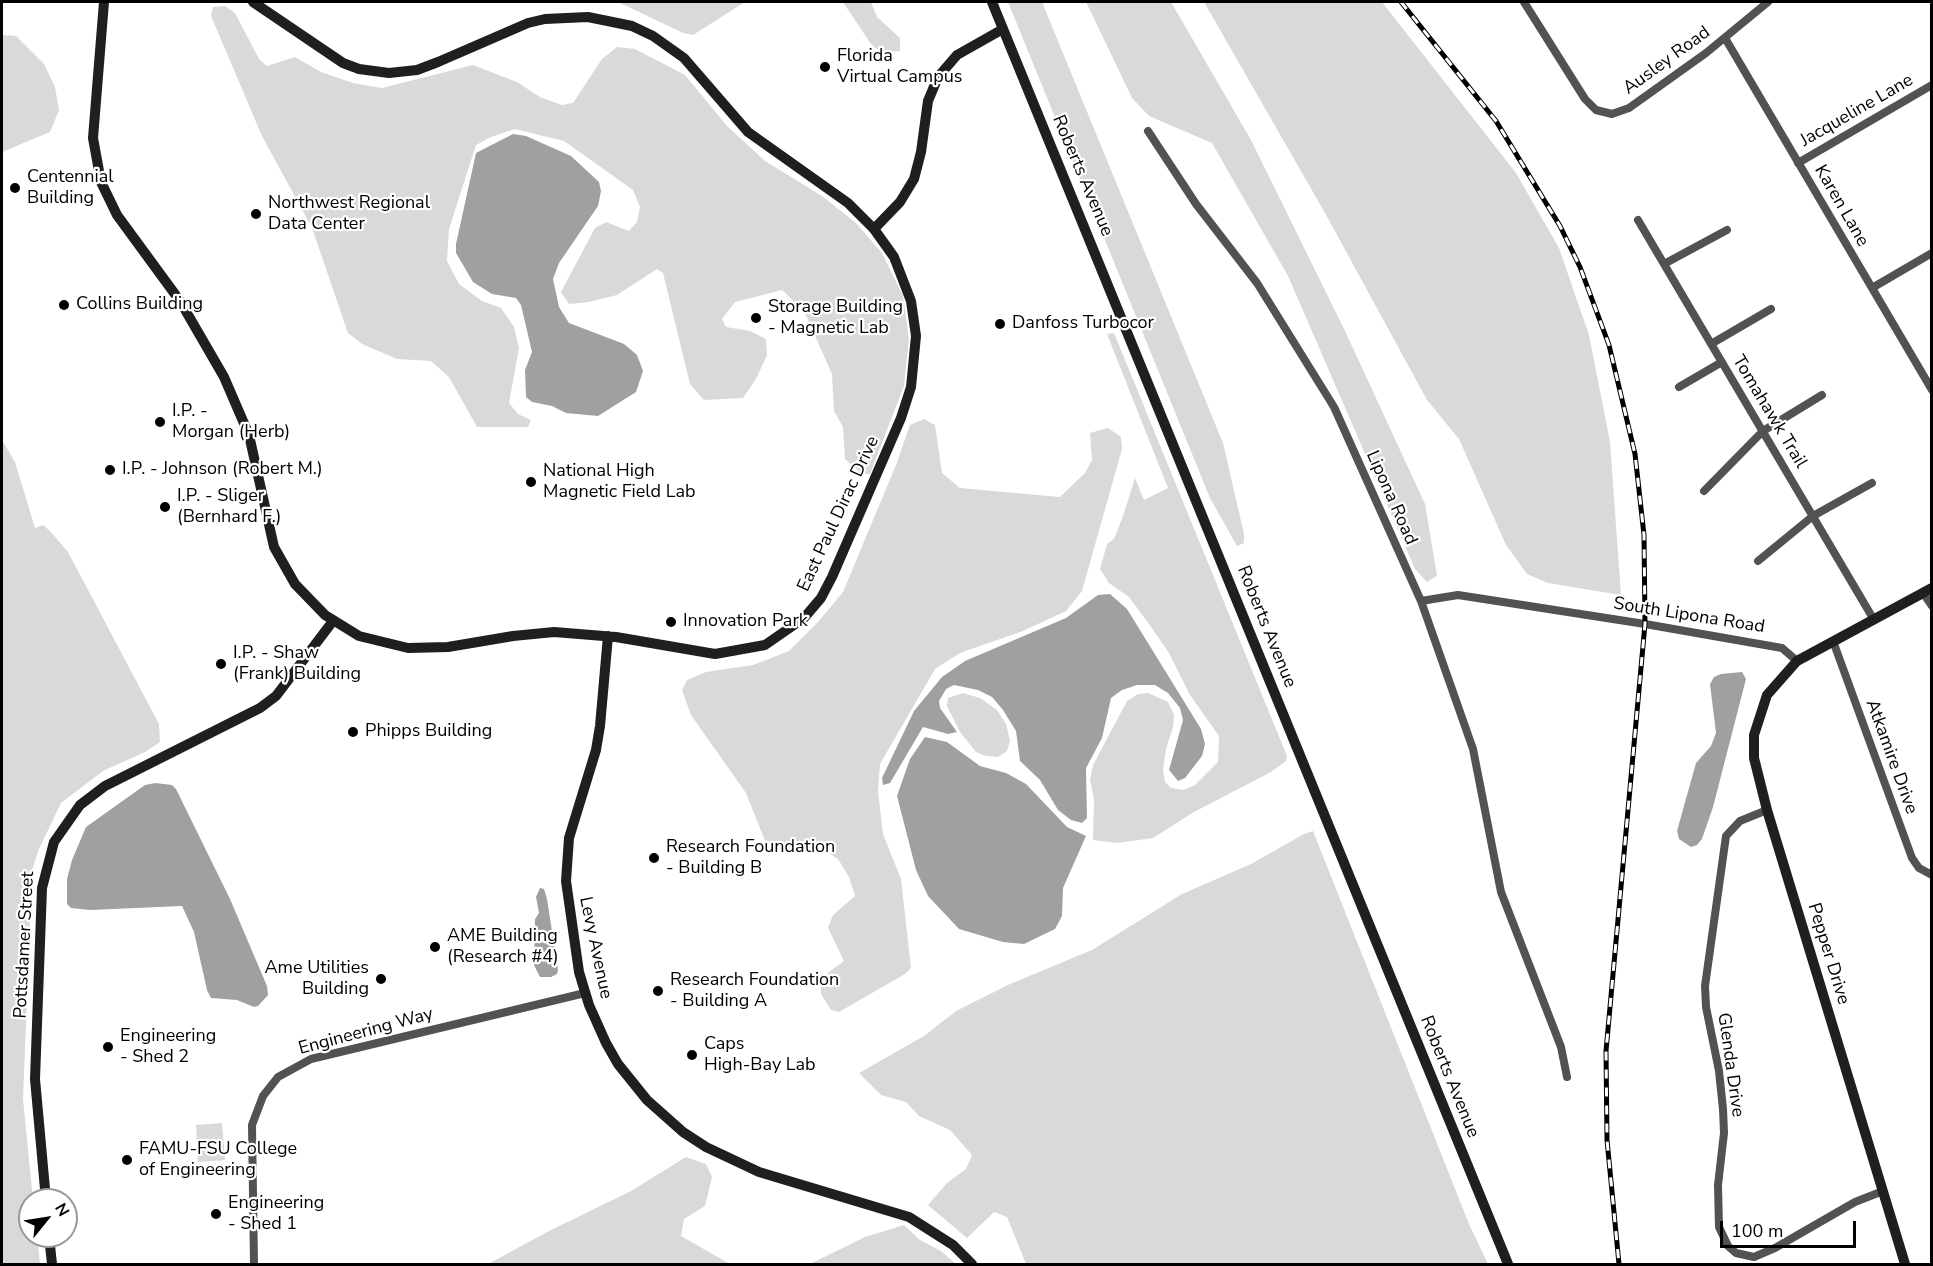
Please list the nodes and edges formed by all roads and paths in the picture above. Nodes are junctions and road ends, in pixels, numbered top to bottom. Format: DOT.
graph roads {
  1 [pos="104,2"];
  2 [pos="253,2"];
  3 [pos="992,2"];
  4 [pos="1524,2"];
  5 [pos="1768,2"];
  6 [pos="1003,29"];
  7 [pos="1725,38"];
  8 [pos="1932,85"];
  9 [pos="1148,131"];
  10 [pos="1798,163"];
  11 [pos="1638,220"];
  12 [pos="874,229"];
  13 [pos="1727,230"];
  14 [pos="1932,253"];
  15 [pos="1664,264"];
  16 [pos="1872,288"];
  17 [pos="1771,309"];
  18 [pos="1711,344"];
  19 [pos="1722,362"];
  20 [pos="1679,387"];
  21 [pos="1932,390"];
  22 [pos="1822,395"];
  23 [pos="1763,431"];
  24 [pos="1872,483"];
  25 [pos="1704,491"];
  26 [pos="1813,516"];
  27 [pos="1758,561"];
  28 [pos="1928,590"];
  29 [pos="1421,601"];
  30 [pos="1932,606"];
  31 [pos="1874,620"];
  32 [pos="333,621"];
  33 [pos="608,636"];
  34 [pos="1833,641"];
  35 [pos="1797,661"];
  36 [pos="1767,810"];
  37 [pos="1932,875"];
  38 [pos="585,993"];
  39 [pos="1566,1077"];
  40 [pos="45,1188"];
  41 [pos="1882,1191"];
  42 [pos="50,1248"];
  43 [pos="52,1264"];
  44 [pos="254,1264"];
  45 [pos="972,1264"];
  46 [pos="1508,1264"];
  47 [pos="1905,1264"];
  1 -- 32 [label="street, East Paul Dirac Drive"];
  2 -- 12 [label="street, East Paul Dirac Drive"];
  3 -- 6 [label="street, Roberts Avenue"];
  4 -- 7 [label="street, Ausley Road"];
  5 -- 7 [label="street, Ausley Road"];
  6 -- 12 [label="street"];
  6 -- 46 [label="street, Roberts Avenue"];
  7 -- 10 [label="street, Karen Lane"];
  8 -- 10 [label="street, Jacqueline Lane"];
  9 -- 29 [label="street, Lipona Road"];
  10 -- 16 [label="street, Karen Lane"];
  11 -- 15 [label="street, Tomahawk Trail"];
  12 -- 33 [label="street, East Paul Dirac Drive"];
  13 -- 15 [label="street"];
  14 -- 16 [label="street"];
  15 -- 18 [label="street, Tomahawk Trail"];
  16 -- 21 [label="street, Karen Lane"];
  17 -- 18 [label="street"];
  18 -- 19 [label="street, Tomahawk Trail"];
  19 -- 20 [label="street"];
  19 -- 23 [label="street, Tomahawk Trail"];
  22 -- 23 [label="street"];
  23 -- 25 [label="street"];
  23 -- 26 [label="street, Tomahawk Trail"];
  24 -- 26 [label="street"];
  26 -- 27 [label="street"];
  26 -- 31 [label="street, Tomahawk Trail"];
  28 -- 30 [label="street"];
  28 -- 31 [label="street"];
  29 -- 35 [label="street, South Lipona Road"];
  29 -- 39 [label="street, Lipona Road"];
  31 -- 34 [label="street"];
  32 -- 33 [label="street, East Paul Dirac Drive"];
  32 -- 40 [label="street, Pottsdamer Street"];
  33 -- 38 [label="street, Levy Avenue"];
  34 -- 35 [label="street"];
  34 -- 37 [label="street, Atkamire Drive"];
  35 -- 36 [label="street, Pepper Drive"];
  36 -- 41 [label="street, Pepper Drive"];
  36 -- 41 [label="street, Glenda Drive"];
  38 -- 44 [label="street, Engineering Way"];
  38 -- 45 [label="street, Levy Avenue"];
  41 -- 47 [label="street, Pepper Drive"];
  42 -- 43 [label="street"];
}
